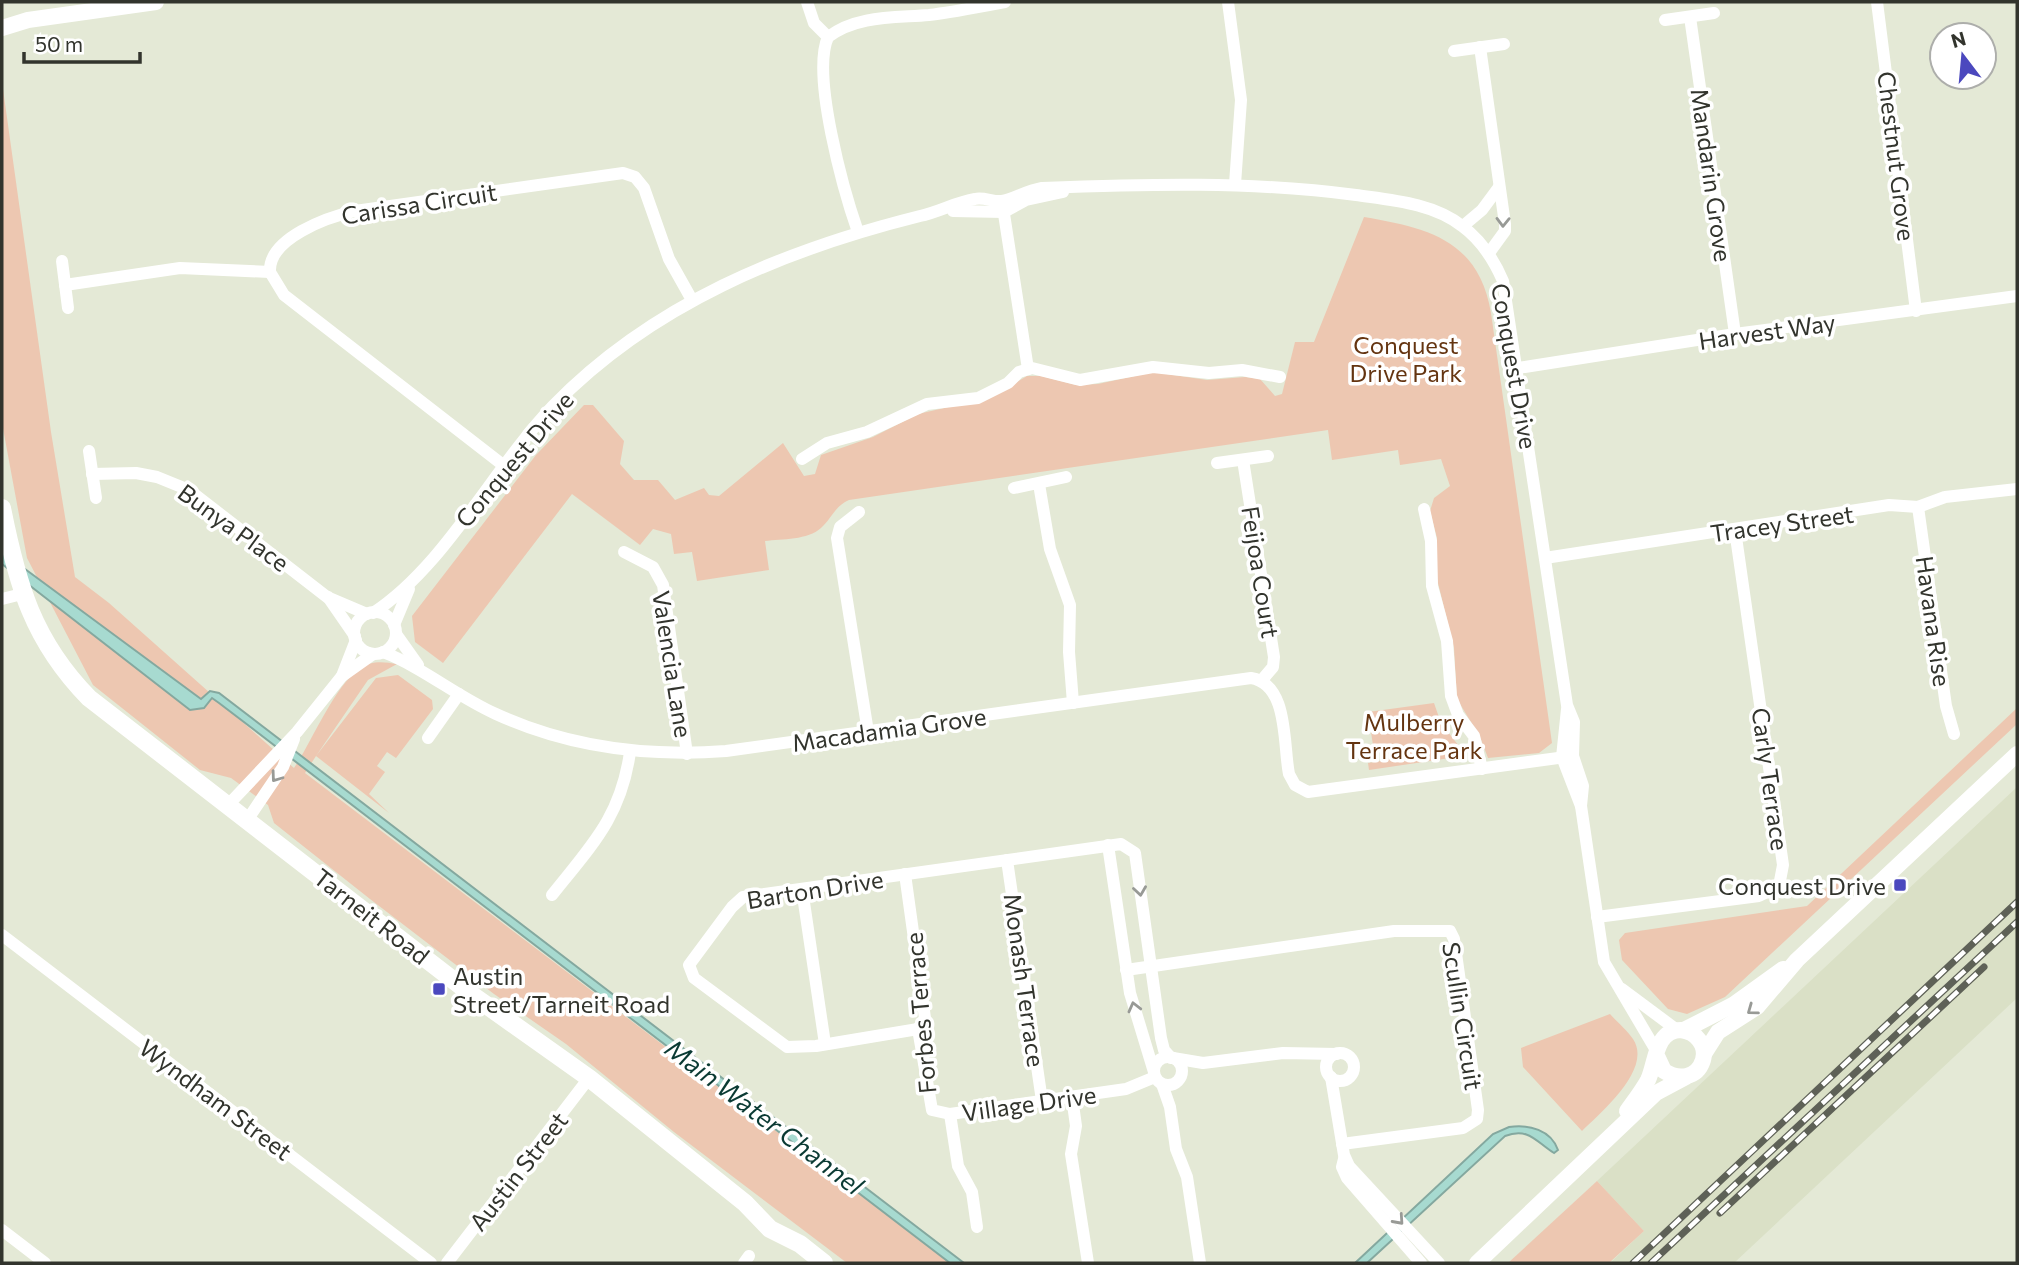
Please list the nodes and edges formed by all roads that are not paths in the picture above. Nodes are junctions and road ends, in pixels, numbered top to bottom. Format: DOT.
graph roads {
  1 [pos="156,2"];
  2 [pos="807,2"];
  3 [pos="1005,2"];
  4 [pos="1228,2"];
  5 [pos="1877,2"];
  6 [pos="1714,13"];
  7 [pos="1690,17"];
  8 [pos="2,19"];
  9 [pos="28,20"];
  10 [pos="1665,20"];
  11 [pos="2,28"];
  12 [pos="828,37"];
  13 [pos="1504,44"];
  14 [pos="1480,47"];
  15 [pos="1454,51"];
  16 [pos="1236,184"];
  17 [pos="1499,187"];
  18 [pos="1003,206"];
  19 [pos="1463,226"];
  20 [pos="858,232"];
  21 [pos="1489,253"];
  22 [pos="62,261"];
  23 [pos="270,272"];
  24 [pos="65,285"];
  25 [pos="2017,296"];
  26 [pos="692,300"];
  27 [pos="68,308"];
  28 [pos="1916,311"];
  29 [pos="1735,334"];
  30 [pos="1518,368"];
  31 [pos="1027,369"];
  32 [pos="1280,377"];
  33 [pos="89,451"];
  34 [pos="1268,456"];
  35 [pos="802,458"];
  36 [pos="1243,460"];
  37 [pos="1217,463"];
  38 [pos="503,466"];
  39 [pos="92,474"];
  40 [pos="1066,477"];
  41 [pos="1039,484"];
  42 [pos="1014,488"];
  43 [pos="2017,489"];
  44 [pos="96,498"];
  45 [pos="1918,507"];
  46 [pos="2,508"];
  47 [pos="1424,509"];
  48 [pos="859,512"];
  49 [pos="1735,530"];
  50 [pos="624,552"];
  51 [pos="1545,558"];
  52 [pos="410,586"];
  53 [pos="22,594"];
  54 [pos="327,597"];
  55 [pos="2,600"];
  56 [pos="370,614"];
  57 [pos="395,630"];
  58 [pos="355,638"];
  59 [pos="378,653"];
  60 [pos="420,668"];
  61 [pos="342,676"];
  62 [pos="1262,680"];
  63 [pos="459,694"];
  64 [pos="1073,703"];
  65 [pos="297,732"];
  66 [pos="868,732"];
  67 [pos="1954,734"];
  68 [pos="428,738"];
  69 [pos="629,752"];
  70 [pos="687,754"];
  71 [pos="2017,754"];
  72 [pos="1568,757"];
  73 [pos="1482,769"];
  74 [pos="229,804"];
  75 [pos="248,819"];
  76 [pos="1108,845"];
  77 [pos="1007,860"];
  78 [pos="905,874"];
  79 [pos="802,889"];
  80 [pos="552,895"];
  81 [pos="1597,917"];
  82 [pos="2,934"];
  83 [pos="1797,960"];
  84 [pos="1150,967"];
  85 [pos="1126,970"];
  86 [pos="1614,982"];
  87 [pos="918,1029"];
  88 [pos="1680,1030"];
  89 [pos="825,1044"];
  90 [pos="1303,1052"];
  91 [pos="1337,1054"];
  92 [pos="1657,1054"];
  93 [pos="1704,1054"];
  94 [pos="1172,1058"];
  95 [pos="1203,1063"];
  96 [pos="1329,1074"];
  97 [pos="1686,1077"];
  98 [pos="589,1078"];
  99 [pos="1164,1080"];
  100 [pos="1346,1080"];
  101 [pos="1072,1097"];
  102 [pos="1042,1101"];
  103 [pos="932,1111"];
  104 [pos="950,1114"];
  105 [pos="1339,1115"];
  106 [pos="1608,1140"];
  107 [pos="1343,1149"];
  108 [pos="976,1227"];
  109 [pos="2,1230"];
  110 [pos="45,1263"];
  111 [pos="431,1263"];
  112 [pos="447,1263"];
  113 [pos="824,1263"];
  114 [pos="1088,1263"];
  115 [pos="1200,1263"];
  116 [pos="1421,1263"];
  117 [pos="1439,1263"];
  118 [pos="1477,1263"];
  1 -- 9 [label="street"];
  2 -- 12 [label="street"];
  3 -- 12 [label="street"];
  4 -- 16 [label="street"];
  5 -- 28 [label="street, Chestnut Grove"];
  6 -- 7 [label="street"];
  7 -- 10 [label="street"];
  7 -- 29 [label="street, Mandarin Grove"];
  8 -- 9 [label="street"];
  9 -- 11 [label="street"];
  12 -- 20 [label="street"];
  13 -- 14 [label="street"];
  14 -- 15 [label="street"];
  14 -- 17 [label="street"];
  16 -- 18 [label="street, Conquest Drive"];
  16 -- 19 [label="street, Conquest Drive"];
  17 -- 19 [label="street"];
  17 -- 21 [label="street, one-way"];
  18 -- 20 [label="street, Conquest Drive"];
  18 -- 31 [label="street"];
  19 -- 21 [label="street, Conquest Drive"];
  20 -- 26 [label="street, Conquest Drive"];
  21 -- 30 [label="street, Conquest Drive"];
  22 -- 24 [label="street"];
  23 -- 24 [label="street"];
  23 -- 26 [label="street, Carissa Circuit"];
  23 -- 38 [label="street"];
  24 -- 27 [label="street"];
  25 -- 28 [label="street, Harvest Way"];
  26 -- 38 [label="street, Conquest Drive"];
  28 -- 29 [label="street, Harvest Way"];
  29 -- 30 [label="street, Harvest Way"];
  30 -- 51 [label="street, Conquest Drive"];
  31 -- 32 [label="street"];
  31 -- 35 [label="street"];
  33 -- 39 [label="street"];
  34 -- 36 [label="street"];
  36 -- 37 [label="street"];
  36 -- 62 [label="street, Feijoa Court"];
  38 -- 52 [label="street, Conquest Drive"];
  39 -- 44 [label="street"];
  39 -- 54 [label="street, Bunya Place"];
  40 -- 41 [label="street"];
  41 -- 42 [label="street"];
  41 -- 64 [label="street"];
  43 -- 45 [label="street, Tracey Street"];
  45 -- 49 [label="street, Tracey Street"];
  45 -- 67 [label="street, Havana Rise"];
  46 -- 53 [label="main road, Tarneit Road"];
  47 -- 73 [label="street"];
  48 -- 66 [label="street"];
  49 -- 51 [label="street, Tracey Street"];
  49 -- 81 [label="street, Carly Terrace"];
  50 -- 70 [label="street, Valencia Lane"];
  51 -- 72 [label="street, Conquest Drive"];
  52 -- 56 [label="street, Conquest Drive"];
  52 -- 57 [label="street, Conquest Drive"];
  53 -- 55 [label="street"];
  53 -- 74 [label="main road, Tarneit Road"];
  54 -- 56 [label="street, Bunya Place"];
  54 -- 58 [label="street, Bunya Place"];
  56 -- 57 [label="street"];
  56 -- 58 [label="street"];
  57 -- 59 [label="street"];
  57 -- 60 [label="street, Macadamia Grove"];
  58 -- 59 [label="street"];
  58 -- 61 [label="street"];
  59 -- 60 [label="street, Macadamia Grove"];
  59 -- 61 [label="street"];
  60 -- 63 [label="street, Macadamia Grove"];
  61 -- 65 [label="street"];
  62 -- 64 [label="street, Macadamia Grove"];
  62 -- 73 [label="street"];
  63 -- 68 [label="street"];
  63 -- 69 [label="street, Macadamia Grove"];
  64 -- 66 [label="street, Macadamia Grove"];
  65 -- 74 [label="street"];
  65 -- 75 [label="street, one-way"];
  66 -- 70 [label="street, Macadamia Grove"];
  69 -- 70 [label="street, Macadamia Grove"];
  69 -- 80 [label="street"];
  71 -- 83 [label="street"];
  72 -- 73 [label="street"];
  72 -- 81 [label="street, Conquest Drive"];
  74 -- 75 [label="main road, Tarneit Road"];
  75 -- 98 [label="main road, Tarneit Road"];
  76 -- 77 [label="street, Barton Drive"];
  76 -- 84 [label="street, one-way"];
  76 -- 85 [label="street"];
  77 -- 78 [label="street, Barton Drive"];
  77 -- 102 [label="street, Monash Terrace"];
  78 -- 79 [label="street, Barton Drive"];
  78 -- 87 [label="street, Forbes Terrace"];
  79 -- 89 [label="street"];
  79 -- 89 [label="street, Barton Drive"];
  81 -- 86 [label="street, Conquest Drive"];
  82 -- 111 [label="street, Wyndham Street"];
  83 -- 88 [label="street"];
  83 -- 93 [label="street, one-way"];
  84 -- 85 [label="street, Scullin Circuit"];
  84 -- 94 [label="street"];
  84 -- 107 [label="street, Scullin Circuit"];
  99 -- 85 [label="street, one-way"];
  86 -- 88 [label="street"];
  86 -- 92 [label="street, Conquest Drive"];
  87 -- 89 [label="street, Barton Drive"];
  87 -- 103 [label="street, Forbes Terrace"];
  88 -- 92 [label="street"];
  88 -- 93 [label="street"];
  90 -- 91 [label="street, Village Drive"];
  90 -- 95 [label="street, Village Drive"];
  90 -- 96 [label="street"];
  91 -- 96 [label="street"];
  91 -- 100 [label="street"];
  92 -- 97 [label="street"];
  92 -- 106 [label="street"];
  93 -- 97 [label="street"];
  94 -- 95 [label="street, Village Drive"];
  94 -- 99 [label="street"];
  94 -- 99 [label="street"];
  95 -- 99 [label="street, Village Drive"];
  96 -- 100 [label="street"];
  96 -- 105 [label="street"];
  97 -- 106 [label="street"];
  98 -- 112 [label="street, Austin Street"];
  98 -- 113 [label="main road, Tarneit Road"];
  99 -- 101 [label="street, Village Drive"];
  99 -- 115 [label="street"];
  100 -- 105 [label="street"];
  101 -- 102 [label="street, Village Drive"];
  101 -- 114 [label="street"];
  102 -- 104 [label="street, Village Drive"];
  103 -- 104 [label="street, Village Drive"];
  104 -- 108 [label="street"];
  105 -- 107 [label="street"];
  106 -- 118 [label="street"];
  107 -- 116 [label="street"];
  107 -- 117 [label="street, one-way"];
  109 -- 110 [label="street"];
}
